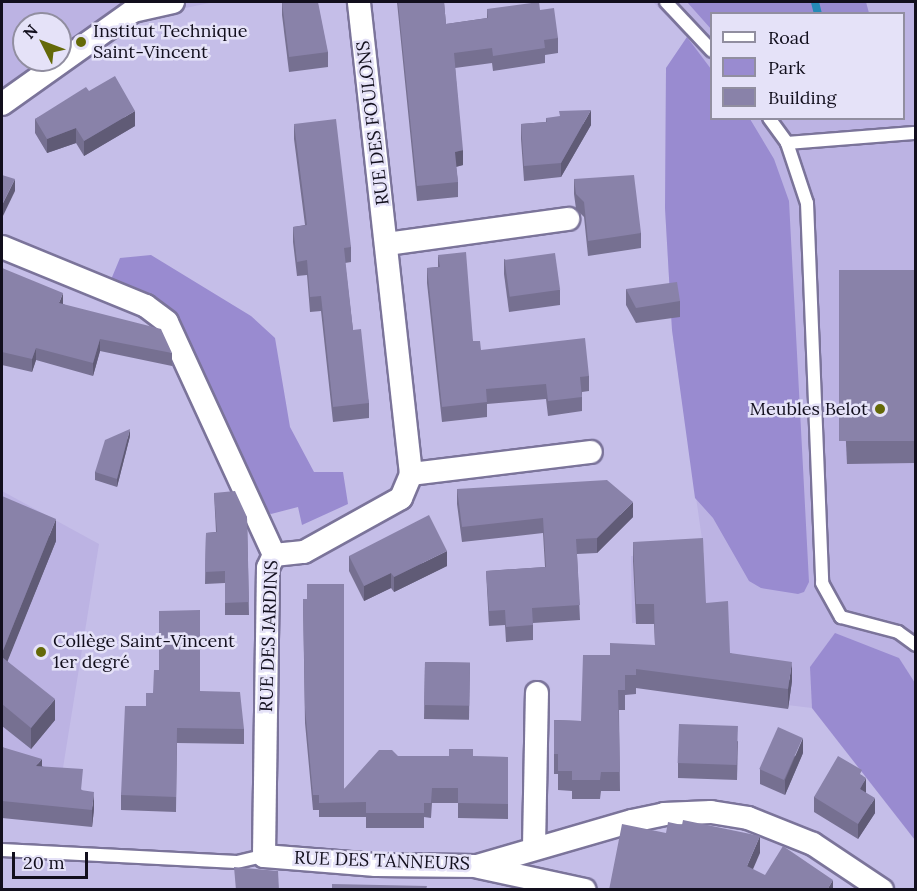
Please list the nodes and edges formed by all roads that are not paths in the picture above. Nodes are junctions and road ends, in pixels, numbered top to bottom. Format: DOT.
graph roads {
  1 [pos="173,2"];
  2 [pos="359,2"];
  3 [pos="666,2"];
  4 [pos="710,50"];
  5 [pos="2,104"];
  6 [pos="770,120"];
  7 [pos="914,133"];
  8 [pos="787,143"];
  9 [pos="568,219"];
  10 [pos="387,244"];
  11 [pos="2,247"];
  12 [pos="591,452"];
  13 [pos="411,474"];
  14 [pos="274,555"];
  15 [pos="915,645"];
  16 [pos="537,693"];
  17 [pos="534,847"];
  18 [pos="2,850"];
  19 [pos="264,856"];
  20 [pos="477,866"];
  21 [pos="585,890"];
  22 [pos="882,890"];
  1 -- 5 [label="street"];
  2 -- 10 [label="street, RUE DES FOULONS"];
  3 -- 4 [label="lane"];
  6 -- 8 [label="lane"];
  7 -- 8 [label="lane"];
  8 -- 15 [label="lane"];
  9 -- 10 [label="street"];
  10 -- 13 [label="street, RUE DES FOULONS"];
  11 -- 14 [label="street, RUE DES JARDINS"];
  12 -- 13 [label="street"];
  13 -- 14 [label="street"];
  14 -- 19 [label="street, RUE DES JARDINS"];
  16 -- 17 [label="street"];
  17 -- 20 [label="street, RUE DES TANNEURS"];
  17 -- 22 [label="street, RUE DES TANNEURS"];
  18 -- 19 [label="lane"];
  19 -- 20 [label="street, RUE DES TANNEURS"];
  20 -- 21 [label="street"];
}
